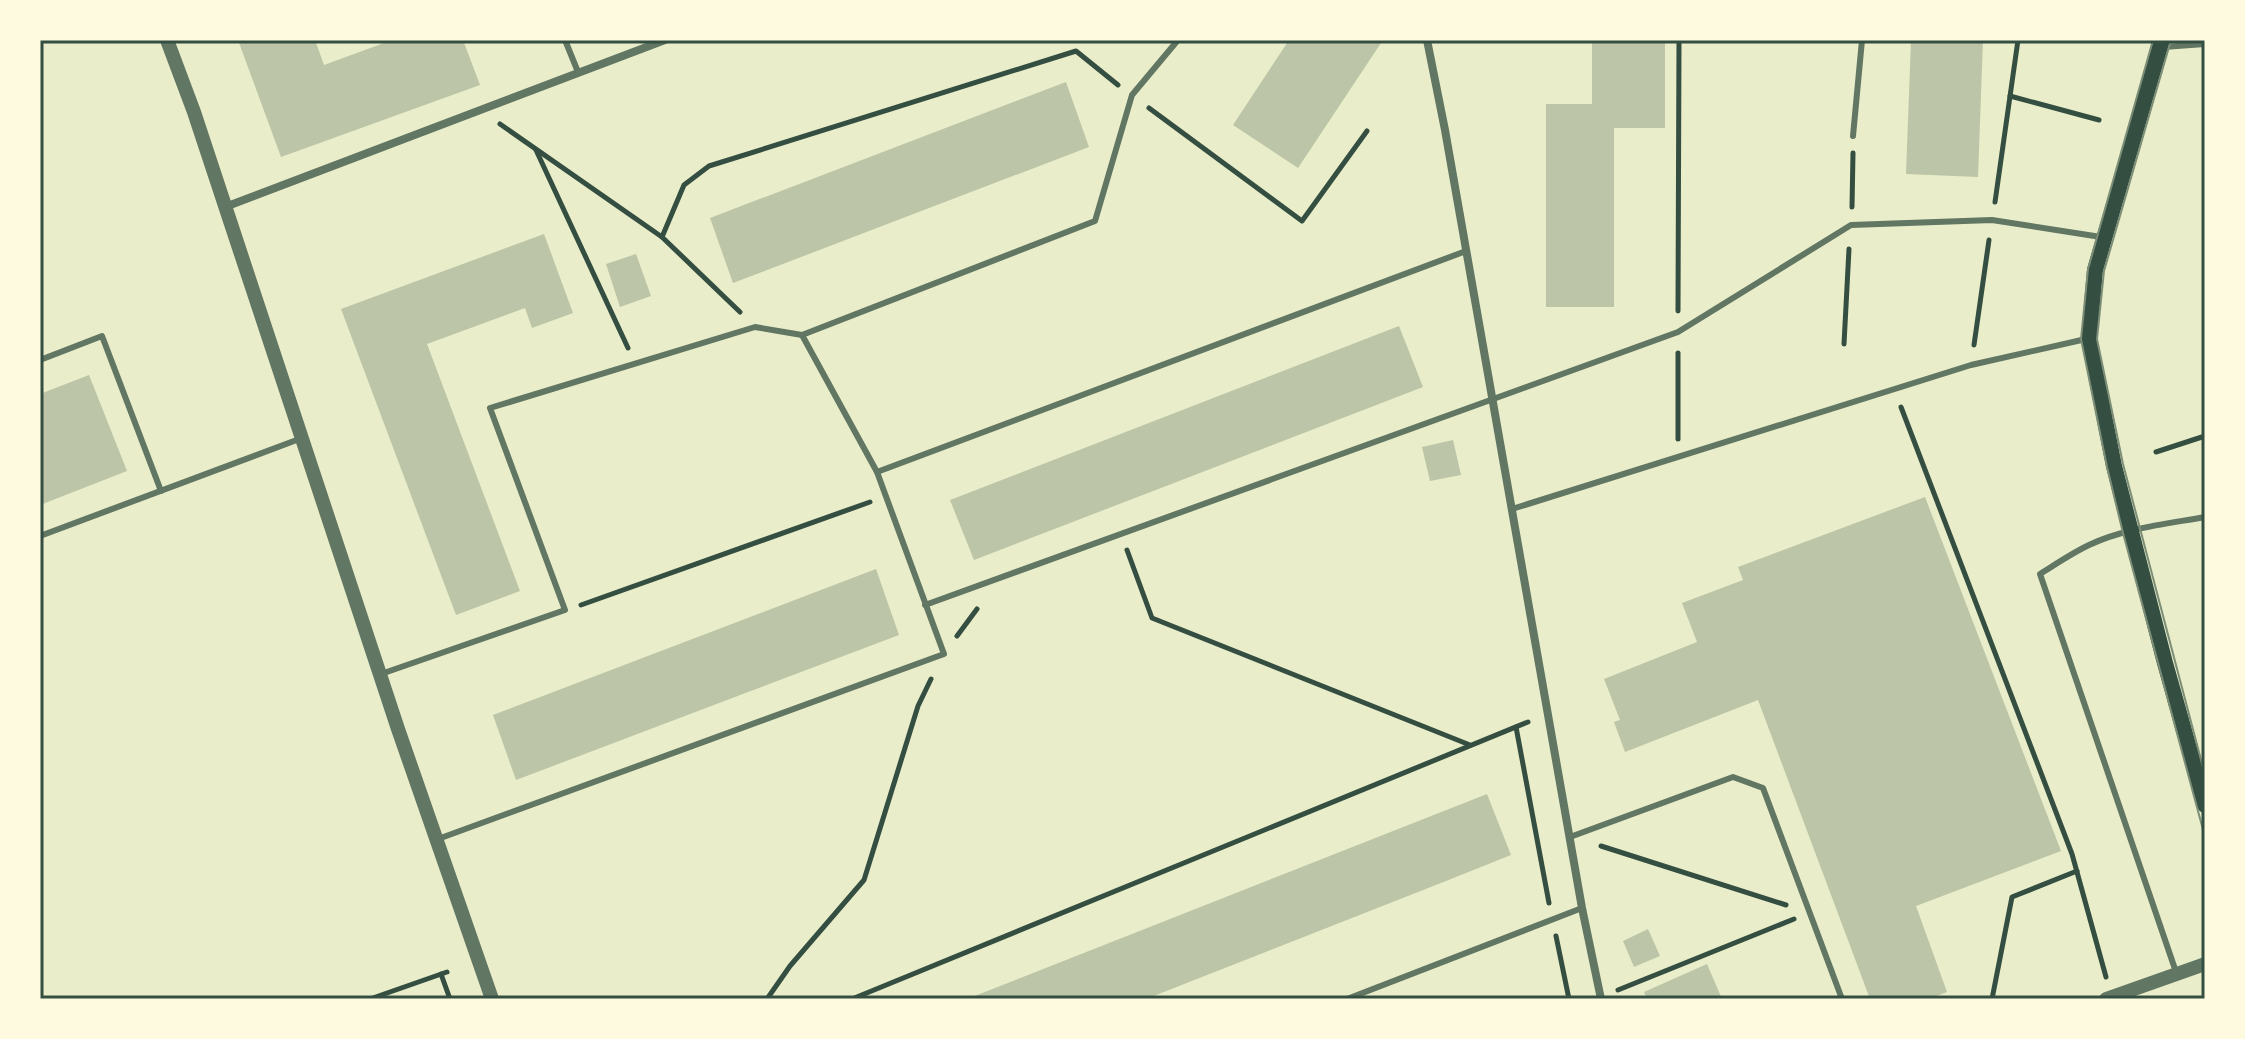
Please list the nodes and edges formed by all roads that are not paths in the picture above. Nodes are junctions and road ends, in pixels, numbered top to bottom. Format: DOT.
graph roads {
  1 [pos="167,40"];
  2 [pos="565,40"];
  3 [pos="665,40"];
  4 [pos="1178,40"];
  5 [pos="1427,40"];
  6 [pos="1862,40"];
  7 [pos="2161,44"];
  8 [pos="2205,44"];
  9 [pos="578,72"];
  10 [pos="1853,136"];
  11 [pos="225,207"];
  12 [pos="2104,238"];
  13 [pos="1466,251"];
  14 [pos="802,335"];
  15 [pos="2089,339"];
  16 [pos="40,360"];
  17 [pos="1492,399"];
  18 [pos="302,438"];
  19 [pos="877,472"];
  20 [pos="161,491"];
  21 [pos="1512,509"];
  22 [pos="2205,517"];
  23 [pos="2131,531"];
  24 [pos="40,536"];
  25 [pos="925,605"];
  26 [pos="380,674"];
  27 [pos="2205,805"];
  28 [pos="1570,837"];
  29 [pos="436,840"];
  30 [pos="1582,908"];
  31 [pos="2205,964"];
  32 [pos="2177,974"];
  33 [pos="1601,998"];
  34 [pos="2108,998"];
  35 [pos="492,999"];
  36 [pos="1347,999"];
  37 [pos="1842,999"];
  1 -- 11 [label="street"];
  2 -- 9 [label="lane"];
  3 -- 9 [label="street"];
  4 -- 14 [label="lane"];
  5 -- 13 [label="street"];
  6 -- 10 [label="lane"];
  7 -- 8 [label="lane"];
  7 -- 12 [label="main road"];
  9 -- 11 [label="street"];
  11 -- 18 [label="street"];
  12 -- 15 [label="main road"];
  12 -- 17 [label="lane"];
  13 -- 17 [label="street"];
  13 -- 19 [label="lane"];
  14 -- 19 [label="lane"];
  14 -- 26 [label="lane"];
  15 -- 21 [label="lane"];
  15 -- 23 [label="main road"];
  16 -- 20 [label="lane"];
  17 -- 21 [label="street"];
  17 -- 25 [label="lane"];
  18 -- 20 [label="lane"];
  18 -- 26 [label="street"];
  19 -- 25 [label="lane"];
  20 -- 24 [label="lane"];
  21 -- 28 [label="street"];
  22 -- 23 [label="lane"];
  23 -- 27 [label="main road"];
  23 -- 32 [label="lane"];
  25 -- 29 [label="lane"];
  26 -- 29 [label="street"];
  28 -- 30 [label="street"];
  28 -- 37 [label="lane"];
  29 -- 35 [label="street"];
  30 -- 33 [label="street"];
  30 -- 36 [label="lane"];
  31 -- 32 [label="street"];
  32 -- 34 [label="street"];
}
